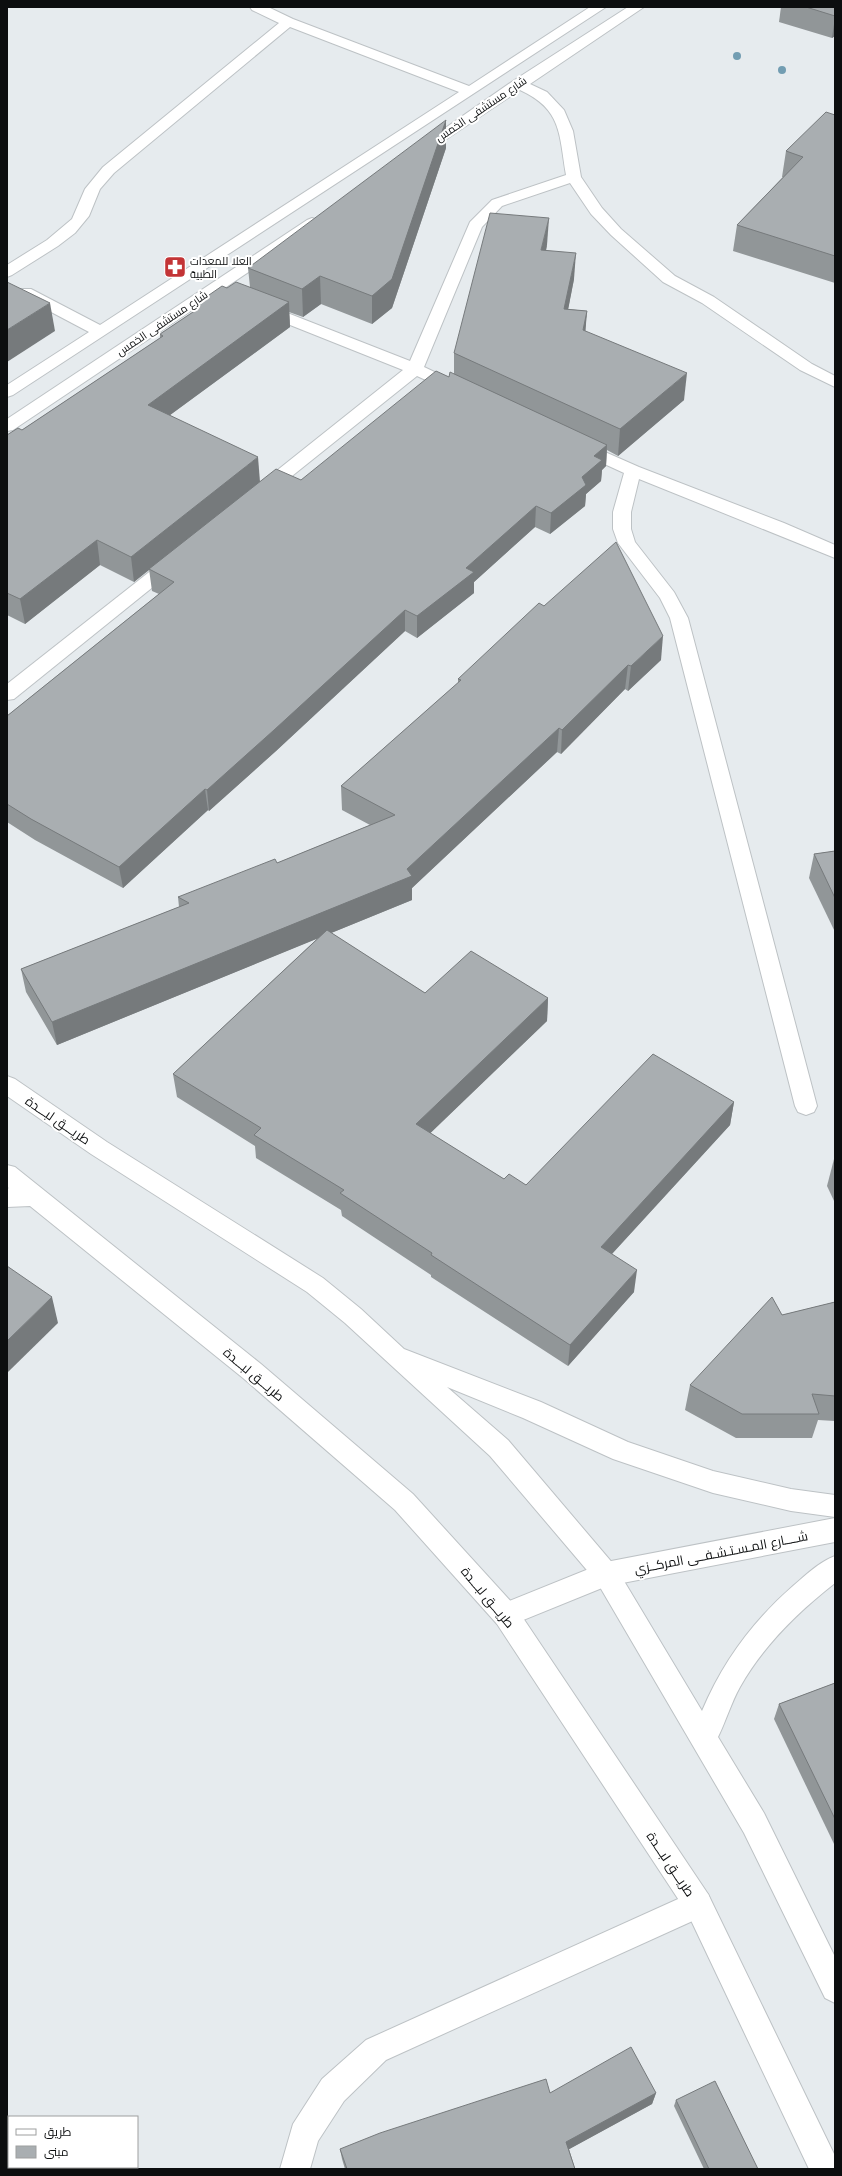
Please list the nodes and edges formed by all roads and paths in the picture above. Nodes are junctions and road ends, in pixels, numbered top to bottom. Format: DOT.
graph roads {
  1 [pos="257,7"];
  2 [pos="599,7"];
  3 [pos="637,7"];
  4 [pos="288,22"];
  5 [pos="518,84"];
  6 [pos="470,91"];
  7 [pos="412,155"];
  8 [pos="574,177"];
  9 [pos="326,213"];
  10 [pos="7,272"];
  11 [pos="7,283"];
  12 [pos="214,289"];
  13 [pos="100,331"];
  14 [pos="414,369"];
  15 [pos="835,382"];
  16 [pos="7,392"];
  17 [pos="471,395"];
  18 [pos="7,426"];
  19 [pos="562,438"];
  20 [pos="633,471"];
  21 [pos="248,502"];
  22 [pos="186,551"];
  23 [pos="835,552"];
  24 [pos="7,694"];
  25 [pos="7,1085"];
  26 [pos="806,1106"];
  27 [pos="7,1174"];
  28 [pos="34,1196"];
  29 [pos="7,1198"];
  30 [pos="392,1353"];
  31 [pos="835,1506"];
  32 [pos="835,1530"];
  33 [pos="835,1568"];
  34 [pos="606,1574"];
  35 [pos="506,1615"];
  36 [pos="704,1739"];
  37 [pos="698,1904"];
  38 [pos="835,1988"];
  39 [pos="295,2169"];
  40 [pos="825,2169"];
  1 -- 4 [label="street"];
  2 -- 6 [label="street, شارع مستشفى الخمس"];
  3 -- 5 [label="street, شارع مستشفى الخمس"];
  4 -- 6 [label="street"];
  4 -- 10 [label="street"];
  5 -- 7 [label="street, شارع مستشفى الخمس"];
  5 -- 8 [label="street"];
  6 -- 13 [label="street, شارع مستشفى الخمس"];
  8 -- 14 [label="street"];
  8 -- 15 [label="street"];
  9 -- 12 [label="street, شارع مستشفى الخمس"];
  11 -- 13 [label="street"];
  12 -- 14 [label="street"];
  12 -- 18 [label="street, شارع مستشفى الخمس"];
  13 -- 16 [label="street, شارع مستشفى الخمس"];
  14 -- 17 [label="street"];
  14 -- 21 [label="street"];
  19 -- 20 [label="street"];
  20 -- 23 [label="street"];
  20 -- 26 [label="street"];
  22 -- 24 [label="street"];
  25 -- 30 [label="street, طريـــق لبـــدة"];
  27 -- 28 [label="street, طريـــق لبـــدة"];
  28 -- 29 [label="street"];
  28 -- 35 [label="street, طريـــق لبـــدة"];
  30 -- 31 [label="street"];
  30 -- 34 [label="street, طريـــق لبـــدة"];
  32 -- 34 [label="street, شــــارع المـسـتـشـفــى المركــزي"];
  33 -- 36 [label="street"];
  34 -- 35 [label="street, شــــارع المـسـتـشـفــى المركــزي"];
  34 -- 36 [label="street, طريـــق لبـــدة"];
  35 -- 37 [label="street, طريـــق لبـــدة"];
  36 -- 38 [label="street, طريـــق لبـــدة"];
  37 -- 39 [label="street"];
  37 -- 40 [label="street, طريـــق لبـــدة"];
}
